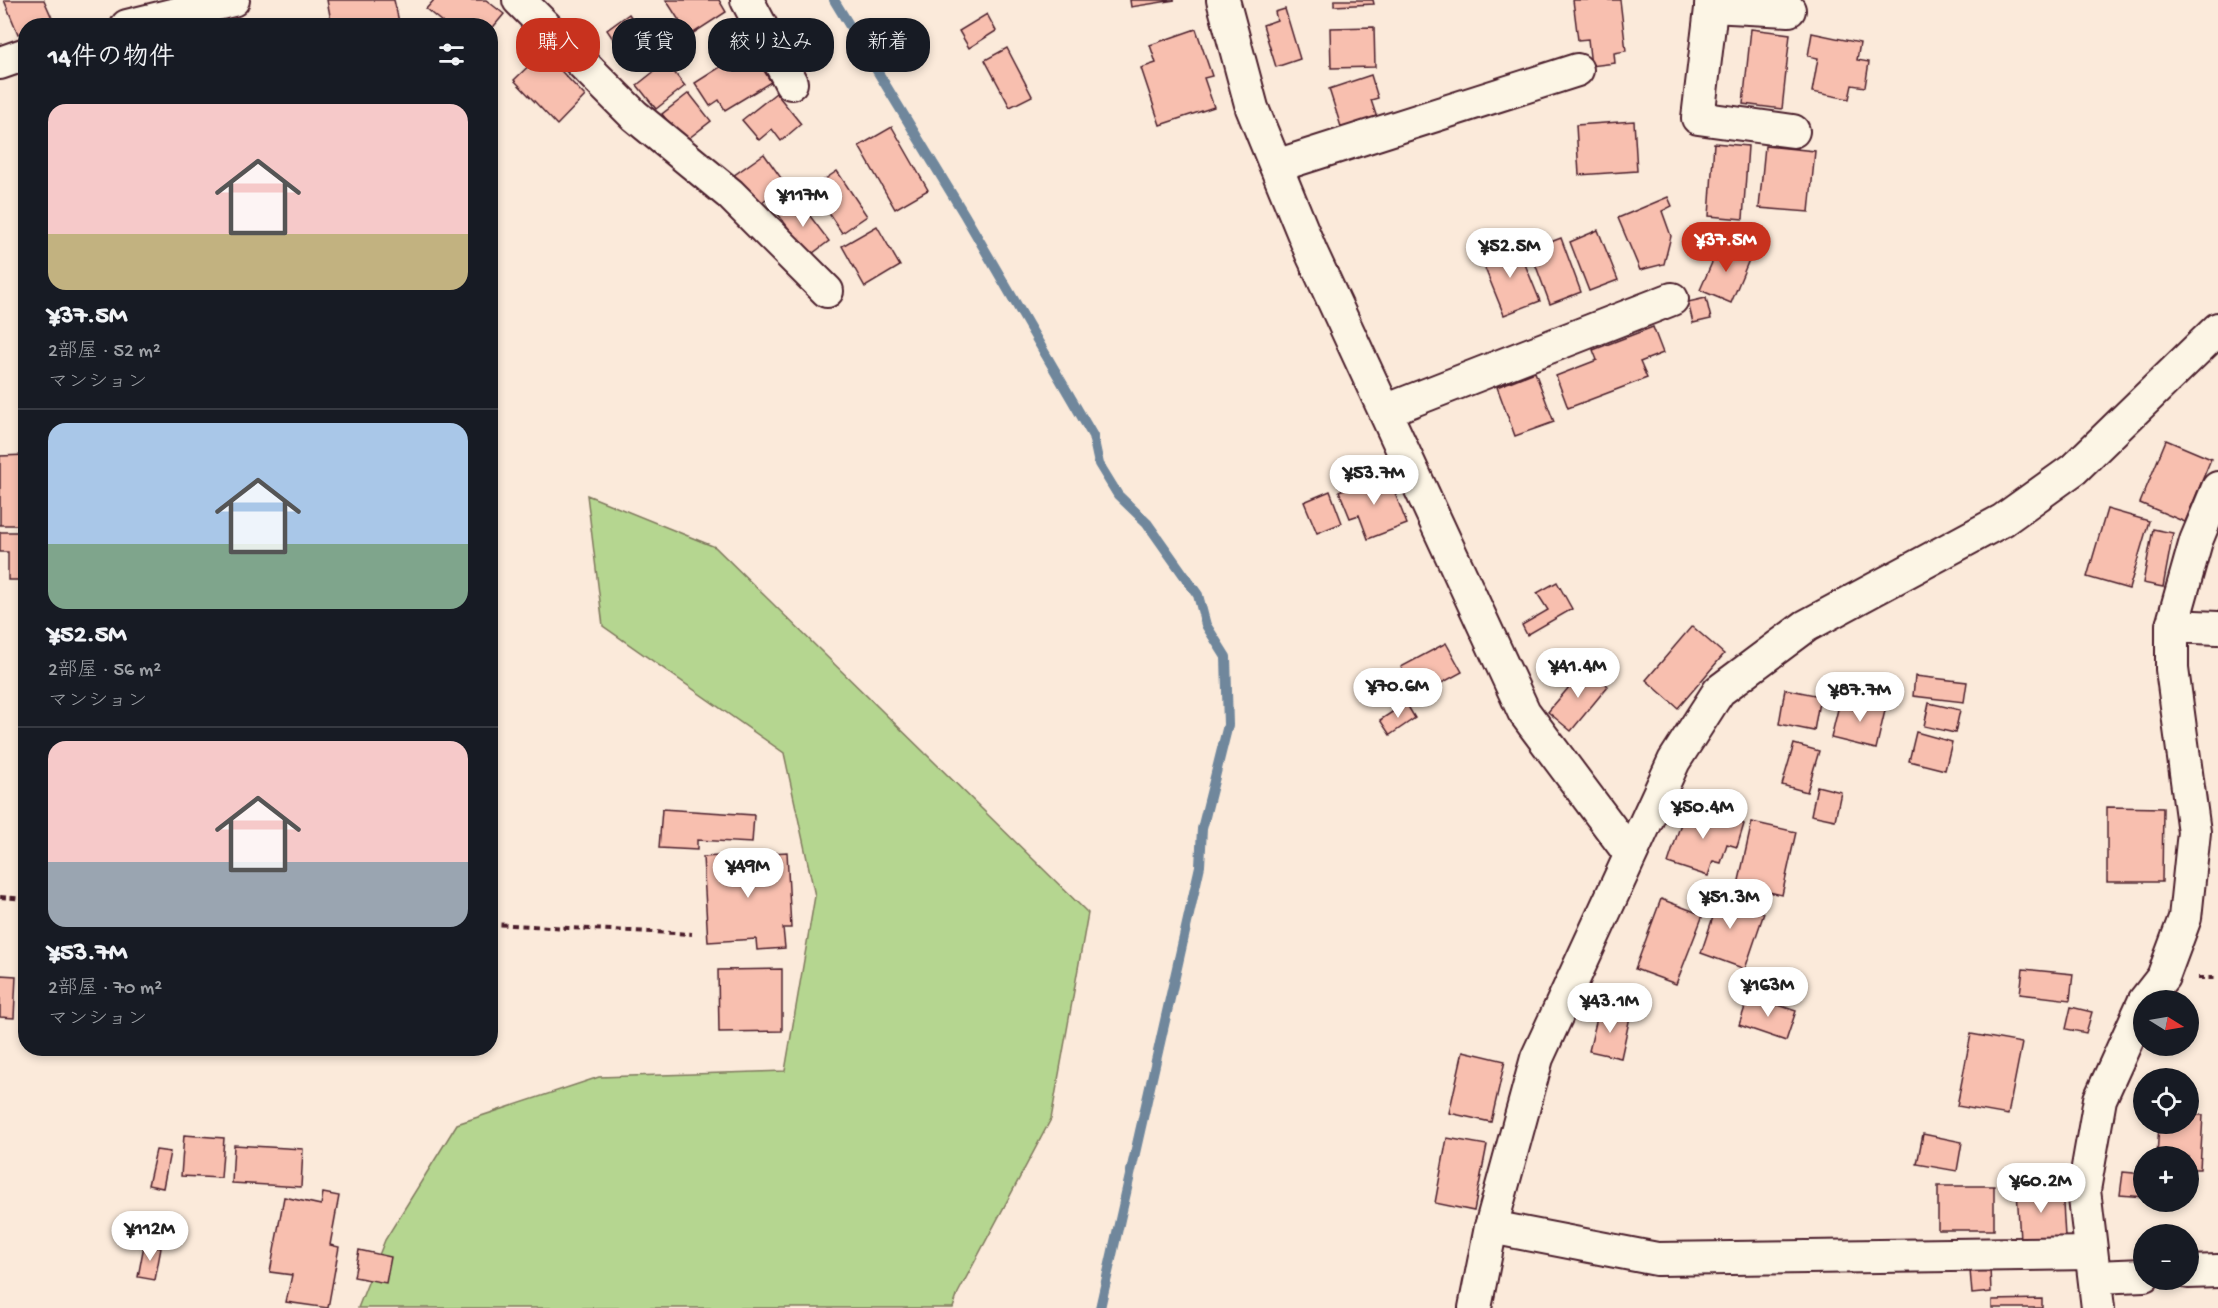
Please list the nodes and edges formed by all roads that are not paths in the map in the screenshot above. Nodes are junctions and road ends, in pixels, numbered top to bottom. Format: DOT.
graph roads {
  1 [pos="233,0"];
  2 [pos="519,0"];
  3 [pos="747,0"];
  4 [pos="1223,0"];
  5 [pos="1711,3"];
  6 [pos="1789,10"];
  7 [pos="160,18"];
  8 [pos="18,57"];
  9 [pos="0,63"];
  10 [pos="1577,70"];
  11 [pos="791,83"];
  12 [pos="1793,131"];
  13 [pos="1276,166"];
  14 [pos="827,291"];
  15 [pos="1672,299"];
  16 [pos="2218,329"];
  17 [pos="1385,411"];
  18 [pos="2218,488"];
  19 [pos="2172,626"];
  20 [pos="2218,628"];
  21 [pos="1630,854"];
  22 [pos="2153,990"];
  23 [pos="2133,1026"];
  24 [pos="1491,1227"];
  25 [pos="2218,1271"];
  26 [pos="2199,1272"];
  27 [pos="2133,1276"];
  28 [pos="2095,1279"];
  29 [pos="1475,1308"];
  1 -- 7 [label="street"];
  2 -- 14 [label="street"];
  3 -- 11 [label="street"];
  4 -- 13 [label="street"];
  5 -- 6 [label="street"];
  5 -- 12 [label="street"];
  8 -- 9 [label="street"];
  10 -- 13 [label="street"];
  13 -- 17 [label="street"];
  15 -- 17 [label="street"];
  16 -- 21 [label="street"];
  17 -- 21 [label="street"];
  18 -- 19 [label="street"];
  19 -- 20 [label="street"];
  19 -- 22 [label="street"];
  21 -- 24 [label="street"];
  23 -- 28 [label="street"];
  24 -- 28 [label="street"];
  24 -- 29 [label="street"];
  25 -- 26 [label="street"];
  27 -- 28 [label="street"];
}
